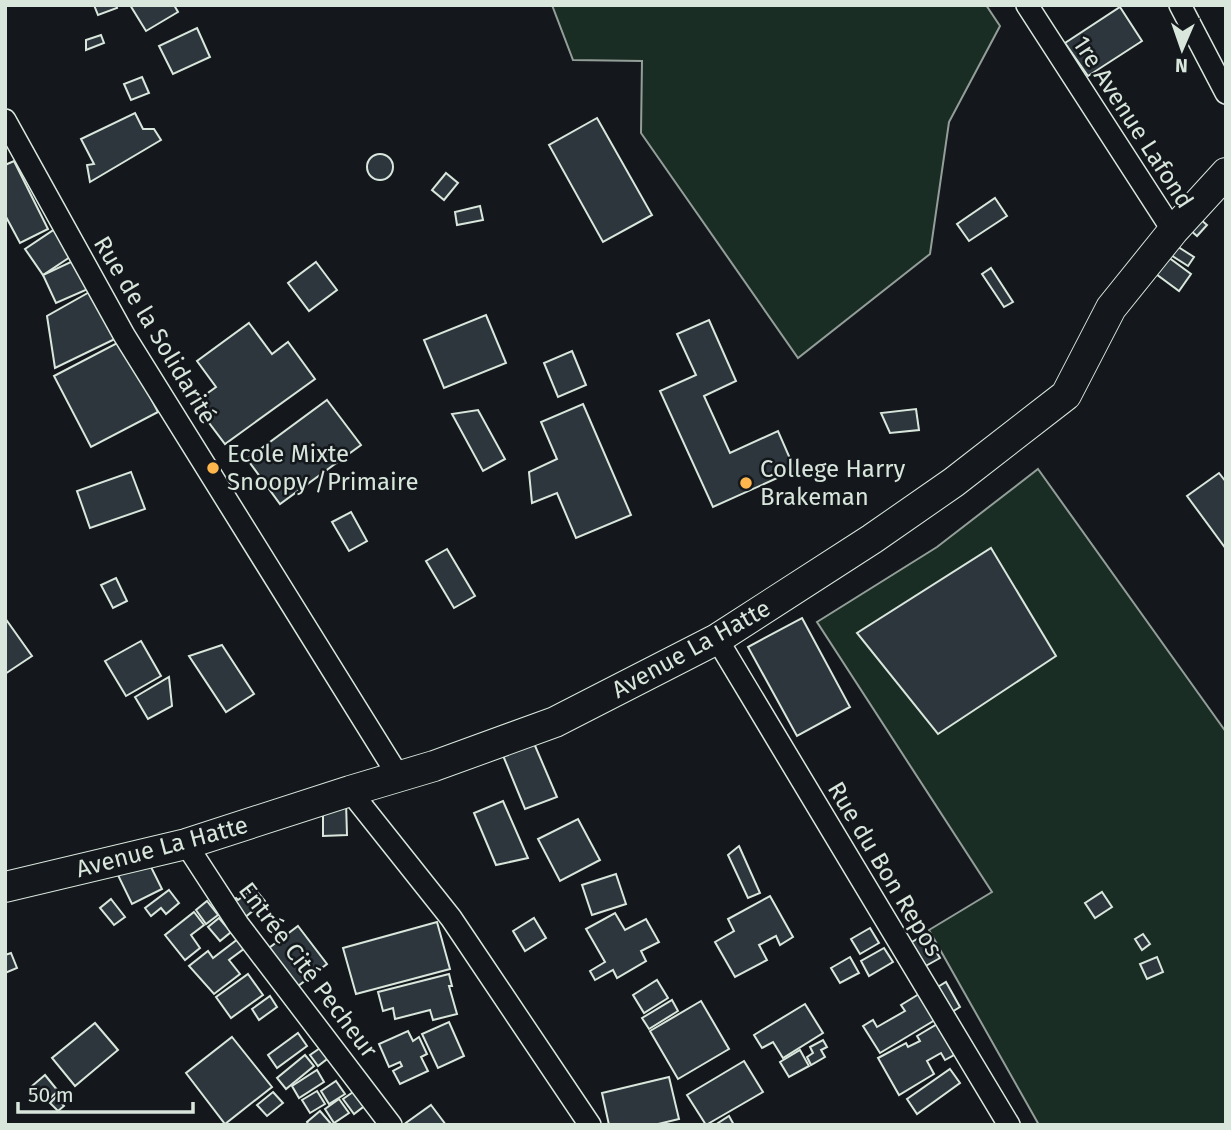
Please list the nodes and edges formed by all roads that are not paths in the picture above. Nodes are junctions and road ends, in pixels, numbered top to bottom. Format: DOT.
graph roads {
  1 [pos="1027,5"];
  2 [pos="1180,5"];
  3 [pos="1226,93"];
  4 [pos="5,120"];
  5 [pos="1226,173"];
  6 [pos="1173,231"];
  7 [pos="717,639"];
  8 [pos="398,777"];
  9 [pos="350,791"];
  10 [pos="186,844"];
  11 [pos="5,887"];
  12 [pos="391,1125"];
  13 [pos="590,1125"];
  14 [pos="1009,1125"];
  1 -- 6 [label="street, 1re Avenue Lafond"];
  2 -- 3 [label="street"];
  4 -- 8 [label="street, Rue de la Solidarité"];
  5 -- 6 [label="street, Avenue La Hatte"];
  6 -- 7 [label="street, Avenue La Hatte"];
  7 -- 8 [label="street, Avenue La Hatte"];
  7 -- 14 [label="street, Rue du Bon Repos"];
  8 -- 9 [label="street, Avenue La Hatte"];
  9 -- 10 [label="street, Avenue La Hatte"];
  9 -- 13 [label="street"];
  10 -- 11 [label="street, Avenue La Hatte"];
  10 -- 12 [label="street, Entrée Cité Pecheur"];
}
